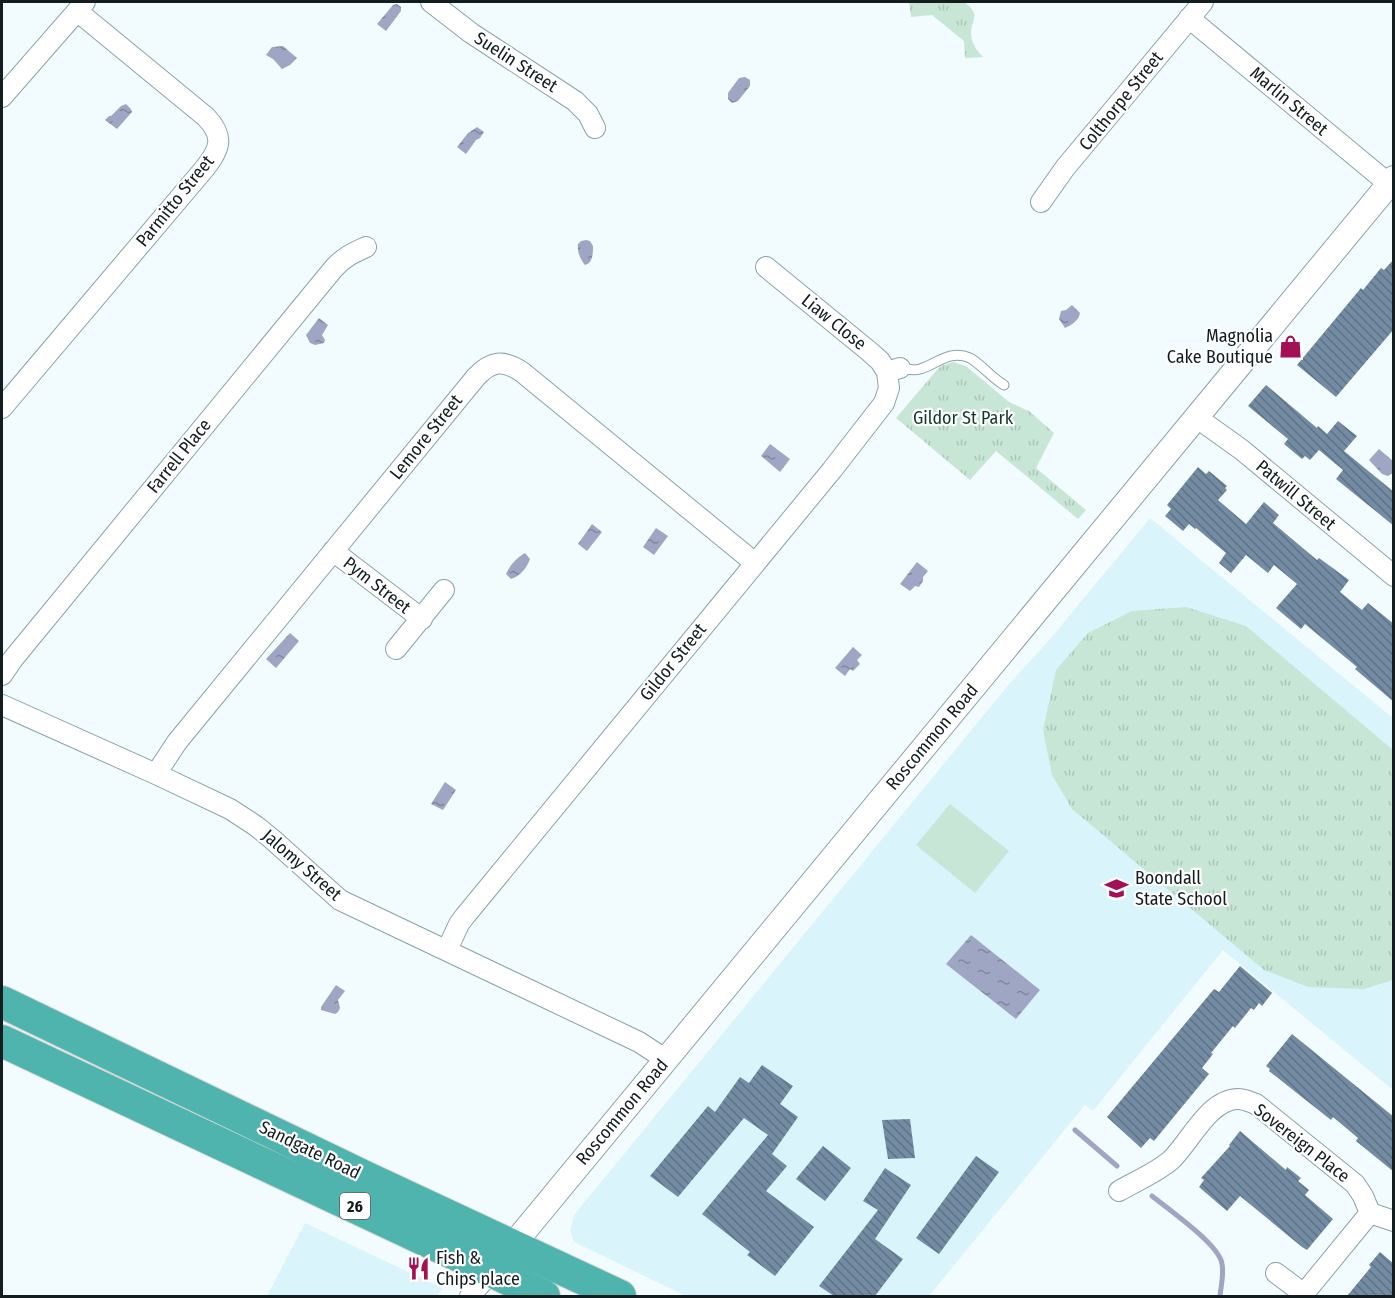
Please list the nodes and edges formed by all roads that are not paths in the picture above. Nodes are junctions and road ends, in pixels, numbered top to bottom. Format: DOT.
graph roads {
  1 [pos="431,2"];
  2 [pos="1203,2"];
  3 [pos="81,6"];
  4 [pos="1189,18"];
  5 [pos="2,98"];
  6 [pos="595,128"];
  7 [pos="1391,181"];
  8 [pos="1041,202"];
  9 [pos="366,248"];
  10 [pos="766,267"];
  11 [pos="893,370"];
  12 [pos="1004,385"];
  13 [pos="2,408"];
  14 [pos="1196,417"];
  15 [pos="333,551"];
  16 [pos="754,563"];
  17 [pos="1394,576"];
  18 [pos="444,590"];
  19 [pos="422,619"];
  20 [pos="396,649"];
  21 [pos="2,675"];
  22 [pos="2,705"];
  23 [pos="156,774"];
  24 [pos="447,950"];
  25 [pos="2,1002"];
  26 [pos="2,1041"];
  27 [pos="665,1059"];
  28 [pos="1119,1191"];
  29 [pos="1370,1213"];
  30 [pos="1394,1221"];
  31 [pos="513,1246"];
  32 [pos="492,1271"];
  33 [pos="1276,1273"];
  34 [pos="1303,1295"];
  35 [pos="470,1296"];
  36 [pos="544,1296"];
  37 [pos="620,1296"];
  1 -- 6 [label="street, Suelin Street"];
  2 -- 4 [label="street, Colthorpe Street"];
  3 -- 5 [label="street"];
  3 -- 13 [label="street, Parmitto Street"];
  4 -- 7 [label="street, Marlin Street"];
  4 -- 8 [label="street, Colthorpe Street"];
  7 -- 14 [label="street, Roscommon Road"];
  9 -- 21 [label="street, Farrell Place"];
  10 -- 11 [label="street, Liaw Close"];
  11 -- 12 [label="lane"];
  11 -- 16 [label="street, Gildor Street"];
  14 -- 17 [label="street, Patwill Street"];
  14 -- 27 [label="street, Roscommon Road"];
  15 -- 16 [label="street, Lemore Street"];
  15 -- 19 [label="street, Pym Street"];
  15 -- 23 [label="street, Lemore Street"];
  16 -- 24 [label="street, Gildor Street"];
  18 -- 19 [label="street, Pym Street"];
  19 -- 20 [label="street, Pym Street"];
  22 -- 23 [label="street, Jalomy Street"];
  23 -- 24 [label="street, Jalomy Street"];
  24 -- 27 [label="street, Jalomy Street"];
  25 -- 31 [label="highway, Sandgate Road / 26"];
  26 -- 32 [label="highway, Sandgate Road / 26"];
  27 -- 31 [label="street, Roscommon Road"];
  28 -- 29 [label="street, Sovereign Place"];
  29 -- 30 [label="street"];
  29 -- 34 [label="street"];
  31 -- 32 [label="street, Roscommon Road"];
  31 -- 37 [label="highway, Sandgate Road / 26"];
  32 -- 35 [label="street, Roscommon Road"];
  32 -- 36 [label="highway, Sandgate Road / 26"];
  33 -- 34 [label="street"];
}
